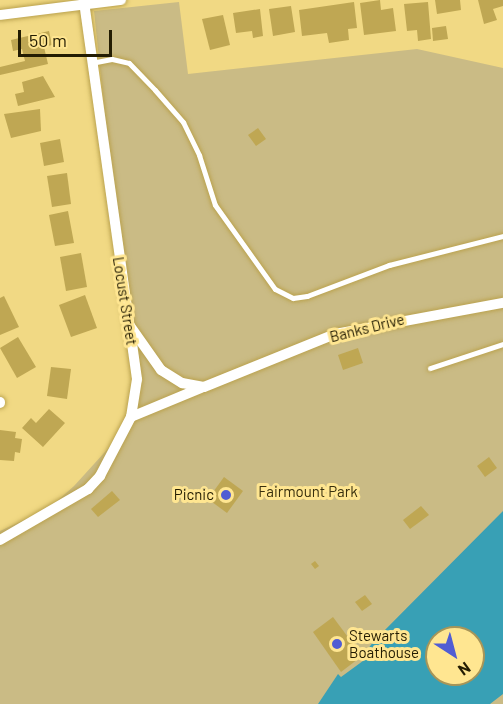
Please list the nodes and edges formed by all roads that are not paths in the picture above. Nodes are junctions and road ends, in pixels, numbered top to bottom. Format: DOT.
graph roads {
  1 [pos="121,0"];
  2 [pos="84,3"];
  3 [pos="0,15"];
  4 [pos="90,63"];
  5 [pos="503,236"];
  6 [pos="503,303"];
  7 [pos="128,322"];
  8 [pos="503,344"];
  9 [pos="430,368"];
  10 [pos="204,387"];
  11 [pos="131,417"];
  12 [pos="0,540"];
  1 -- 2 [label="street"];
  2 -- 3 [label="street"];
  2 -- 4 [label="street, Locust Street"];
  4 -- 5 [label="lane"];
  4 -- 7 [label="street, Locust Street"];
  6 -- 10 [label="street, Banks Drive"];
  7 -- 10 [label="street"];
  7 -- 11 [label="street, Locust Street"];
  8 -- 9 [label="lane"];
  10 -- 11 [label="street, Banks Drive"];
  11 -- 12 [label="street, Locust Street"];
}
